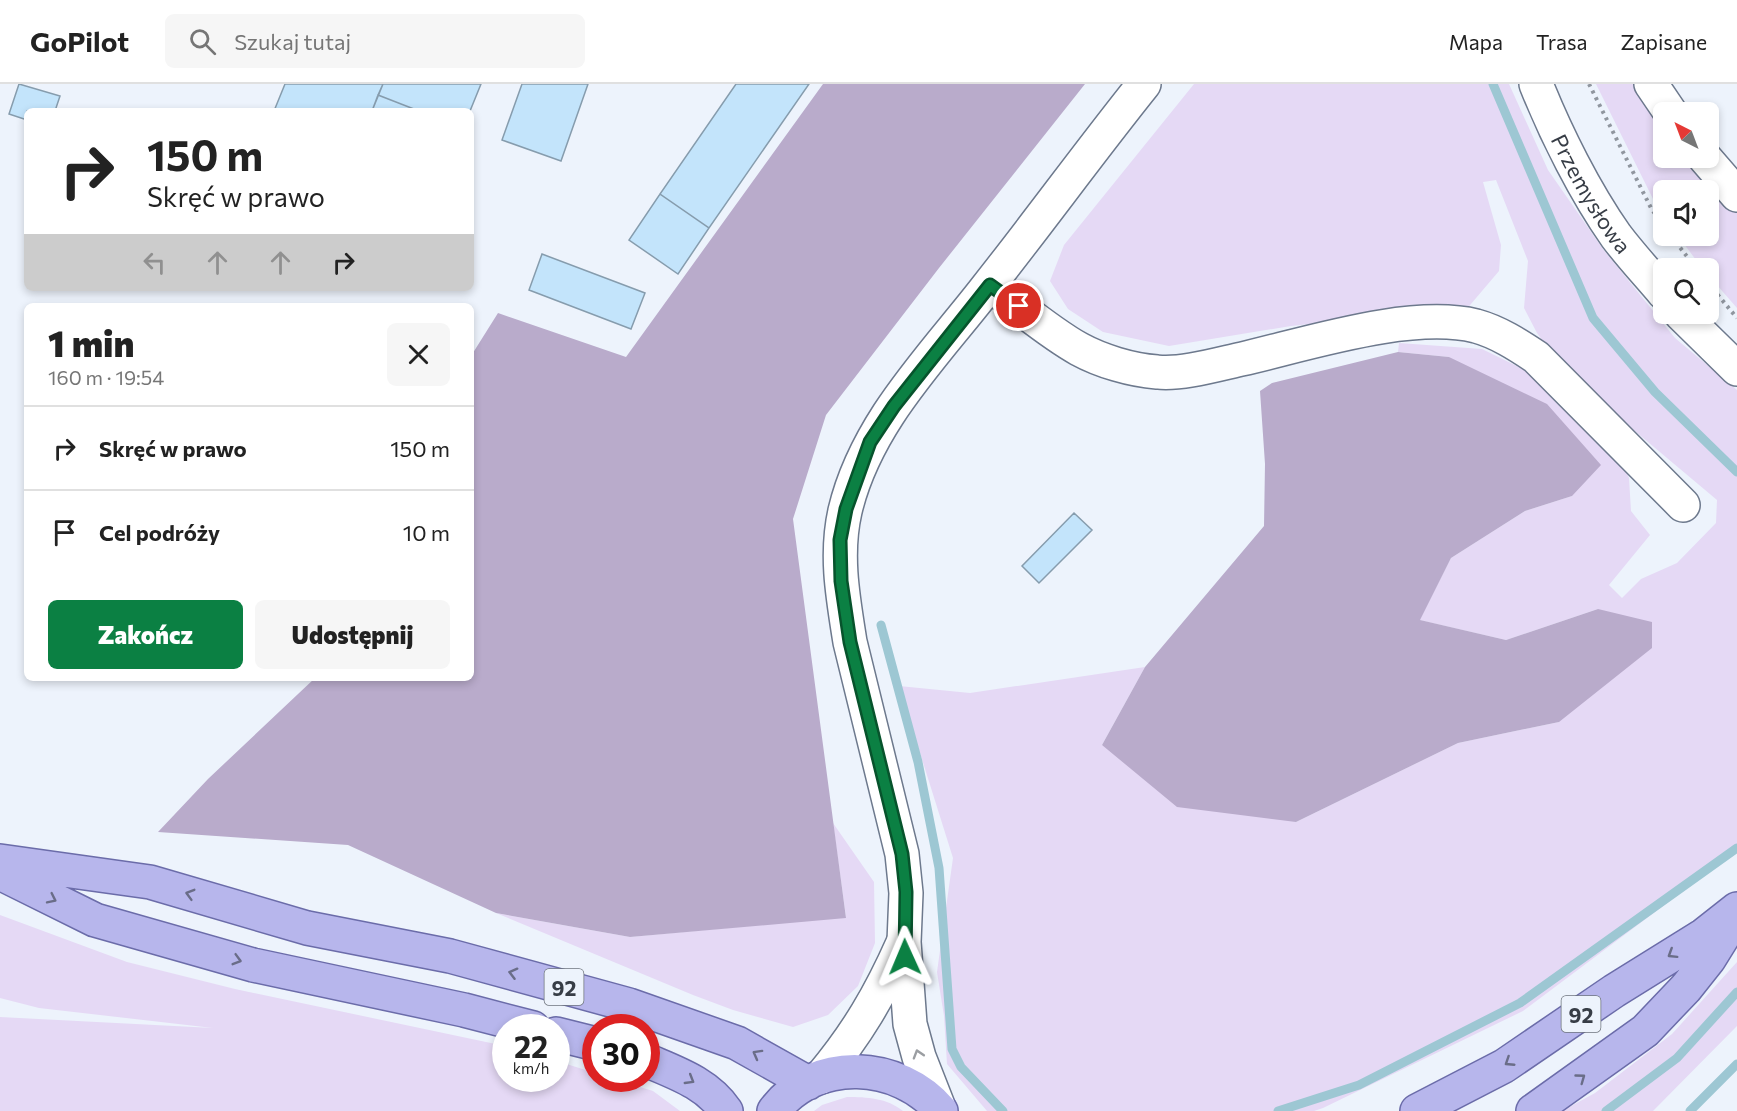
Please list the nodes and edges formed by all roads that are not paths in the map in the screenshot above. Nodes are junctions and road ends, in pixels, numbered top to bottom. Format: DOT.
graph roads {
  1 [pos="1144,84"];
  2 [pos="1536,84"];
  3 [pos="1714,168"];
  4 [pos="1737,195"];
  5 [pos="1653,280"];
  6 [pos="990,285"];
  7 [pos="1691,324"];
  8 [pos="1737,369"];
  9 [pos="1683,505"];
  10 [pos="0,861"];
  11 [pos="0,873"];
  12 [pos="1737,909"];
  13 [pos="1737,915"];
  14 [pos="904,942"];
  15 [pos="492,1017"];
  16 [pos="660,1066"];
  17 [pos="815,1080"];
  18 [pos="940,1110"];
  19 [pos="726,1111"];
  20 [pos="774,1111"];
  21 [pos="1417,1111"];
  22 [pos="1533,1111"];
  1 -- 6 [label="street"];
  2 -- 5 [label="street, Przemysłowa"];
  3 -- 4 [label="street"];
  6 -- 9 [label="street"];
  6 -- 14 [label="street"];
  7 -- 8 [label="street"];
  17 -- 10 [label="main road, 92, one-way"];
  11 -- 15 [label="main road, 92, one-way"];
  12 -- 21 [label="main road, 92, one-way"];
  22 -- 13 [label="main road, 92, one-way"];
  14 -- 17 [label="street"];
  18 -- 14 [label="street, one-way"];
  16 -- 19 [label="main road, one-way"];
  17 -- 18 [label="main road"];
  17 -- 20 [label="main road"];
}
